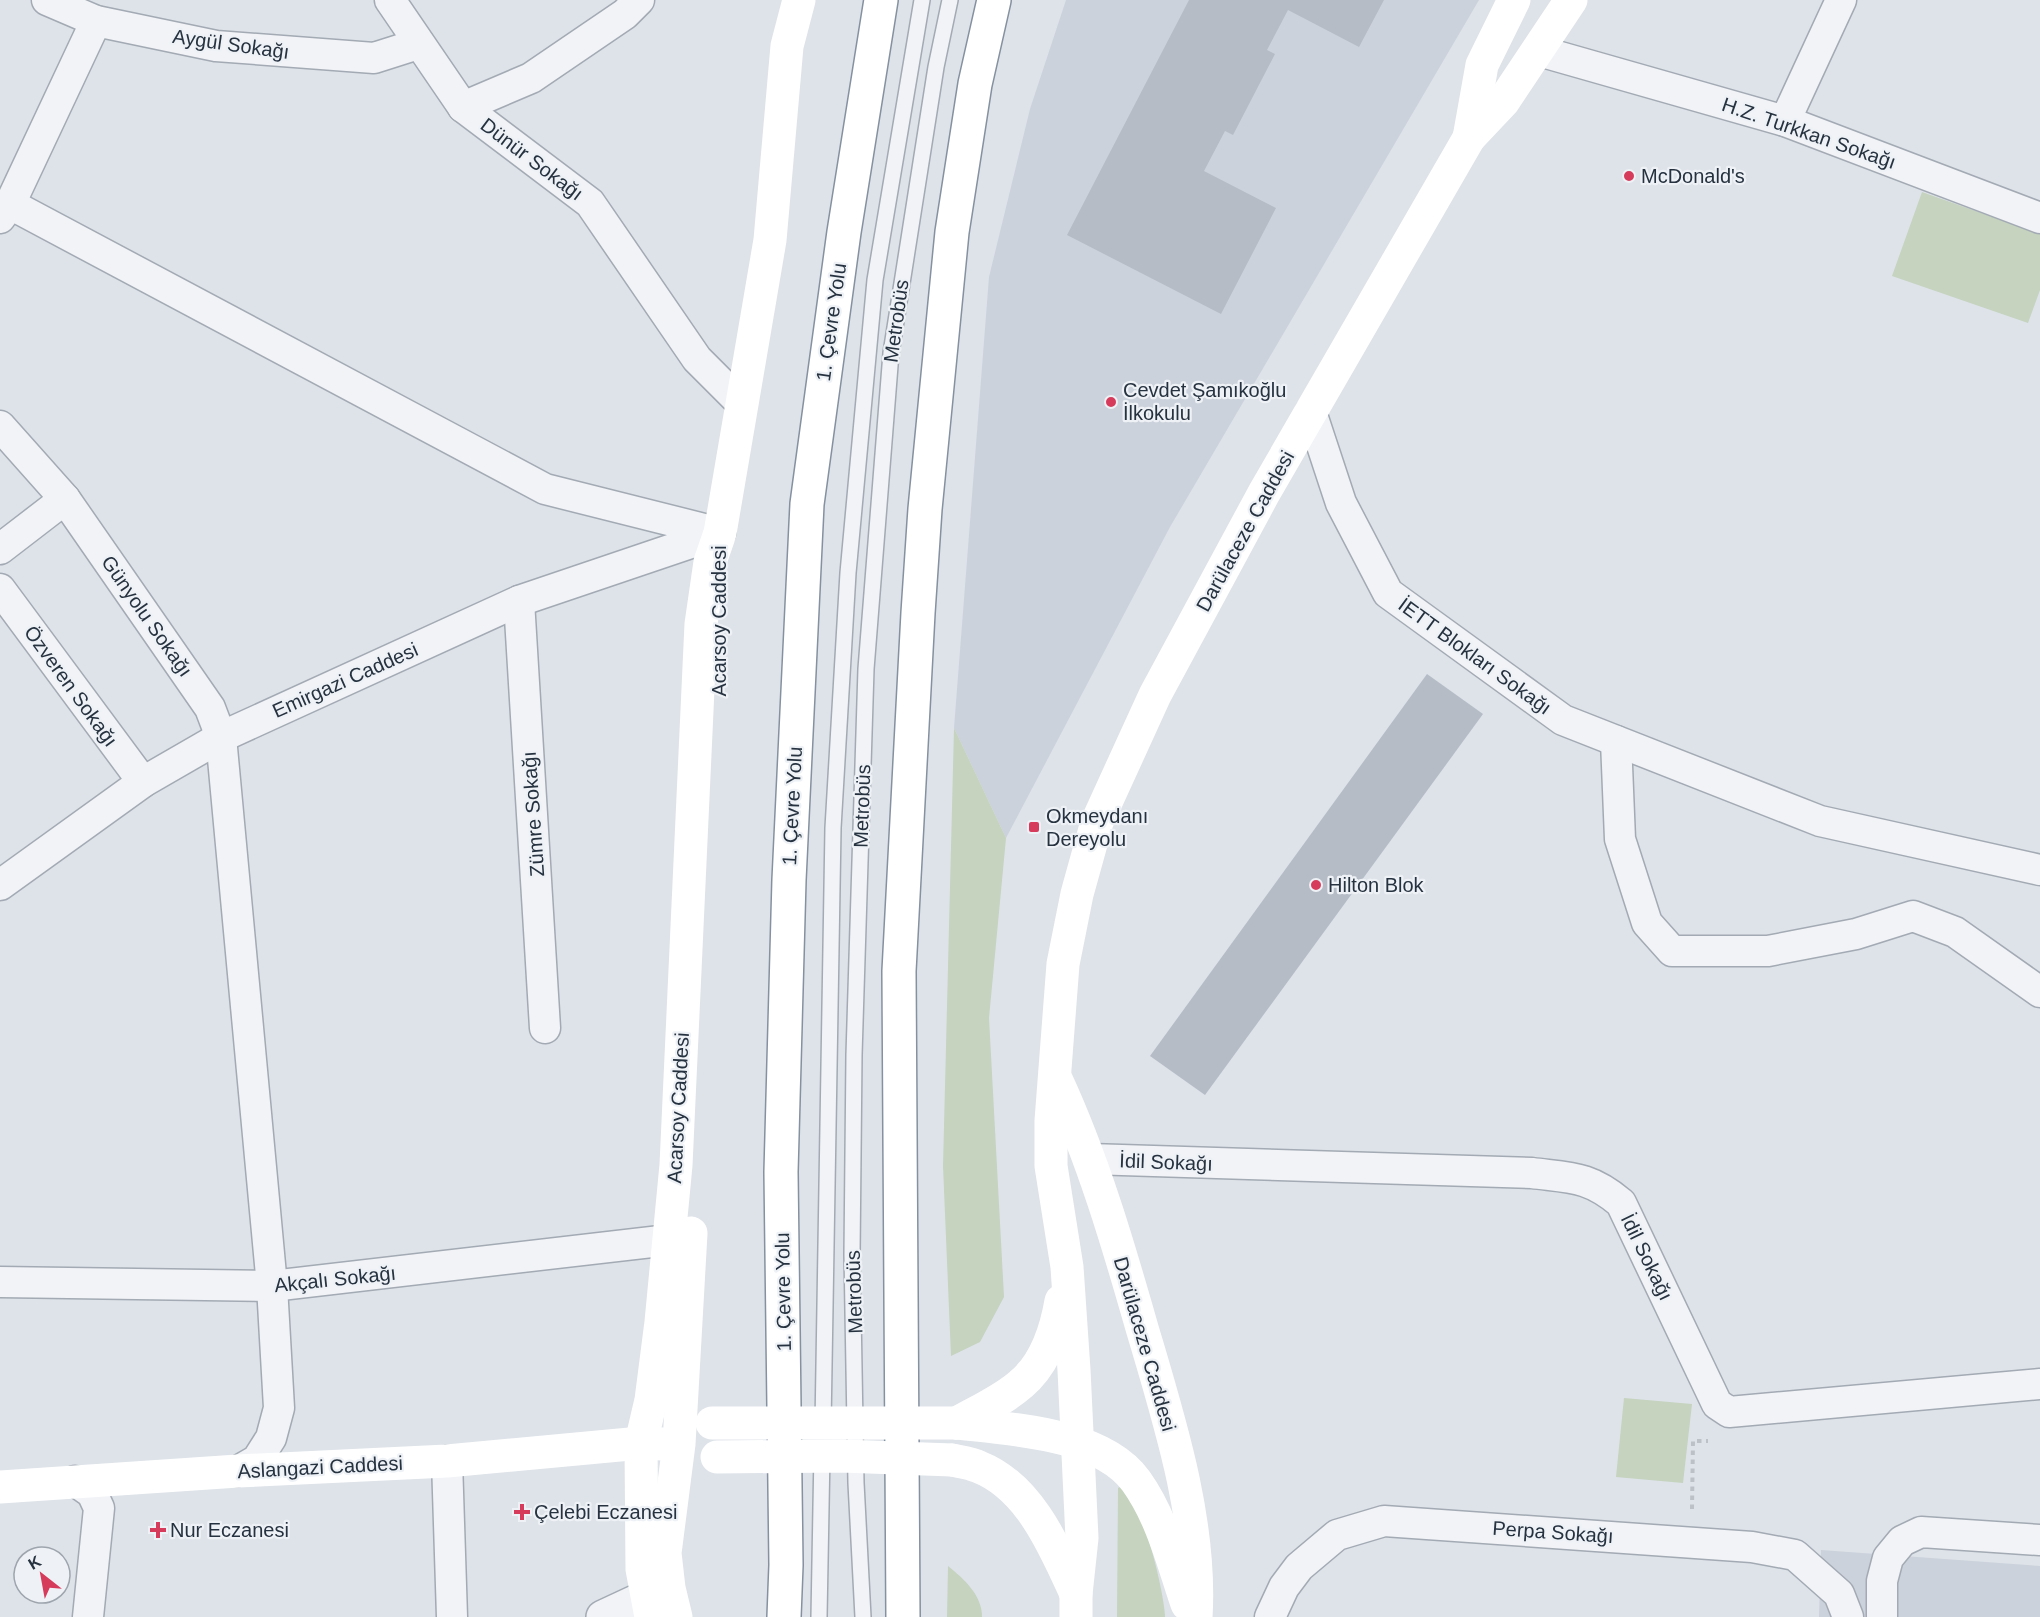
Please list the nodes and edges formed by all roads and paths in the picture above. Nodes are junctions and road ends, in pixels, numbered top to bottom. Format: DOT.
graph roads {
  1 [pos="46,0"];
  2 [pos="390,0"];
  3 [pos="639,0"];
  4 [pos="799,0"];
  5 [pos="881,0"];
  6 [pos="922,0"];
  7 [pos="950,0"];
  8 [pos="994,0"];
  9 [pos="1514,0"];
  10 [pos="1571,0"];
  11 [pos="1841,0"];
  12 [pos="96,21"];
  13 [pos="418,44"];
  14 [pos="1539,51"];
  15 [pos="463,107"];
  16 [pos="1785,121"];
  17 [pos="1469,138"];
  18 [pos="5,211"];
  19 [pos="2040,218"];
  20 [pos="740,402"];
  21 [pos="1311,412"];
  22 [pos="0,426"];
  23 [pos="65,499"];
  24 [pos="720,533"];
  25 [pos="0,549"];
  26 [pos="0,589"];
  27 [pos="519,601"];
  28 [pos="221,737"];
  29 [pos="1616,741"];
  30 [pos="143,783"];
  31 [pos="2040,870"];
  32 [pos="0,885"];
  33 [pos="2040,992"];
  34 [pos="545,1028"];
  35 [pos="1056,1079"];
  36 [pos="1090,1159"];
  37 [pos="1051,1166"];
  38 [pos="680,1239"];
  39 [pos="1067,1267"];
  40 [pos="0,1282"];
  41 [pos="272,1286"];
  42 [pos="2040,1384"];
  43 [pos="1726,1410"];
  44 [pos="957,1423"];
  45 [pos="640,1443"];
  46 [pos="1077,1443"];
  47 [pos="679,1444"];
  48 [pos="447,1461"];
  49 [pos="238,1471"];
  50 [pos="75,1481"];
  51 [pos="0,1487"];
  52 [pos="2040,1540"];
  53 [pos="1692,1542"];
  54 [pos="1076,1606"];
  55 [pos="649,1607"];
  56 [pos="88,1617"];
  57 [pos="452,1617"];
  58 [pos="603,1617"];
  59 [pos="676,1617"];
  60 [pos="784,1617"];
  61 [pos="819,1617"];
  62 [pos="863,1617"];
  63 [pos="903,1617"];
  64 [pos="1194,1617"];
  65 [pos="1270,1617"];
  66 [pos="1848,1617"];
  67 [pos="1881,1617"];
  1 -- 12 [label="street, Aygül Sokağı"];
  2 -- 13 [label="street, Dünür Sokağı"];
  3 -- 15 [label="street"];
  4 -- 20 [label="main road, Acarsoy Caddesi"];
  5 -- 60 [label="main road, 1. Çevre Yolu"];
  6 -- 61 [label="lane, Metrobüs"];
  7 -- 62 [label="lane, Metrobüs"];
  8 -- 63 [label="main road"];
  9 -- 17 [label="main road"];
  10 -- 14 [label="main road, Darülaceze Caddesi"];
  11 -- 16 [label="street"];
  12 -- 13 [label="street, Aygül Sokağı"];
  12 -- 18 [label="street"];
  13 -- 15 [label="street, Dünür Sokağı"];
  14 -- 16 [label="street, H.Z. Turkkan Sokağı"];
  14 -- 17 [label="main road, Darülaceze Caddesi"];
  15 -- 20 [label="street, Dünür Sokağı"];
  16 -- 19 [label="street, H.Z. Turkkan Sokağı"];
  17 -- 21 [label="main road, Darülaceze Caddesi"];
  18 -- 24 [label="street"];
  20 -- 24 [label="main road, Acarsoy Caddesi"];
  21 -- 29 [label="street, İETT Blokları Sokağı"];
  21 -- 35 [label="main road, Darülaceze Caddesi"];
  22 -- 23 [label="street, Günyolu Sokağı"];
  23 -- 25 [label="street"];
  23 -- 28 [label="street, Günyolu Sokağı"];
  24 -- 27 [label="street, Emirgazi Caddesi"];
  24 -- 38 [label="main road, Acarsoy Caddesi"];
  26 -- 30 [label="street, Özveren Sokağı"];
  27 -- 28 [label="street, Emirgazi Caddesi"];
  27 -- 34 [label="street, Zümre Sokağı"];
  28 -- 30 [label="street, Emirgazi Caddesi"];
  28 -- 41 [label="street, Günyolu Sokağı"];
  29 -- 31 [label="street, İETT Blokları Sokağı"];
  29 -- 33 [label="street"];
  30 -- 32 [label="street, Emirgazi Caddesi"];
  35 -- 36 [label="main road, Darülaceze Caddesi"];
  35 -- 37 [label="main road, Darülaceze Caddesi"];
  36 -- 37 [label="main road"];
  36 -- 43 [label="street, İdil Sokağı"];
  36 -- 64 [label="main road, Darülaceze Caddesi"];
  37 -- 39 [label="main road, Darülaceze Caddesi"];
  38 -- 41 [label="street, Akçalı Sokağı"];
  38 -- 45 [label="main road, Acarsoy Caddesi"];
  38 -- 47 [label="main road, Acarsoy Caddesi"];
  39 -- 44 [label="main road"];
  39 -- 46 [label="main road, Darülaceze Caddesi"];
  40 -- 41 [label="street, Akçalı Sokağı"];
  41 -- 49 [label="street, Günyolu Sokağı"];
  42 -- 43 [label="street"];
  43 -- 53 [label="path"];
  44 -- 46 [label="main road"];
  44 -- 47 [label="main road, bridge"];
  45 -- 47 [label="main road, Aslangazi Caddesi"];
  45 -- 48 [label="main road, Aslangazi Caddesi"];
  45 -- 55 [label="main road, Acarsoy Caddesi"];
  46 -- 54 [label="main road, Darülaceze Caddesi"];
  46 -- 64 [label="main road"];
  47 -- 54 [label="main road, Aslangazi Caddesi, bridge"];
  47 -- 59 [label="main road, Acarsoy Caddesi"];
  48 -- 49 [label="main road, Aslangazi Caddesi"];
  48 -- 57 [label="street"];
  49 -- 50 [label="main road, Aslangazi Caddesi"];
  50 -- 51 [label="main road, Aslangazi Caddesi"];
  50 -- 56 [label="street"];
  52 -- 67 [label="street"];
  53 -- 65 [label="street, Perpa Sokağı"];
  53 -- 66 [label="street, Perpa Sokağı"];
  55 -- 58 [label="street"];
}
